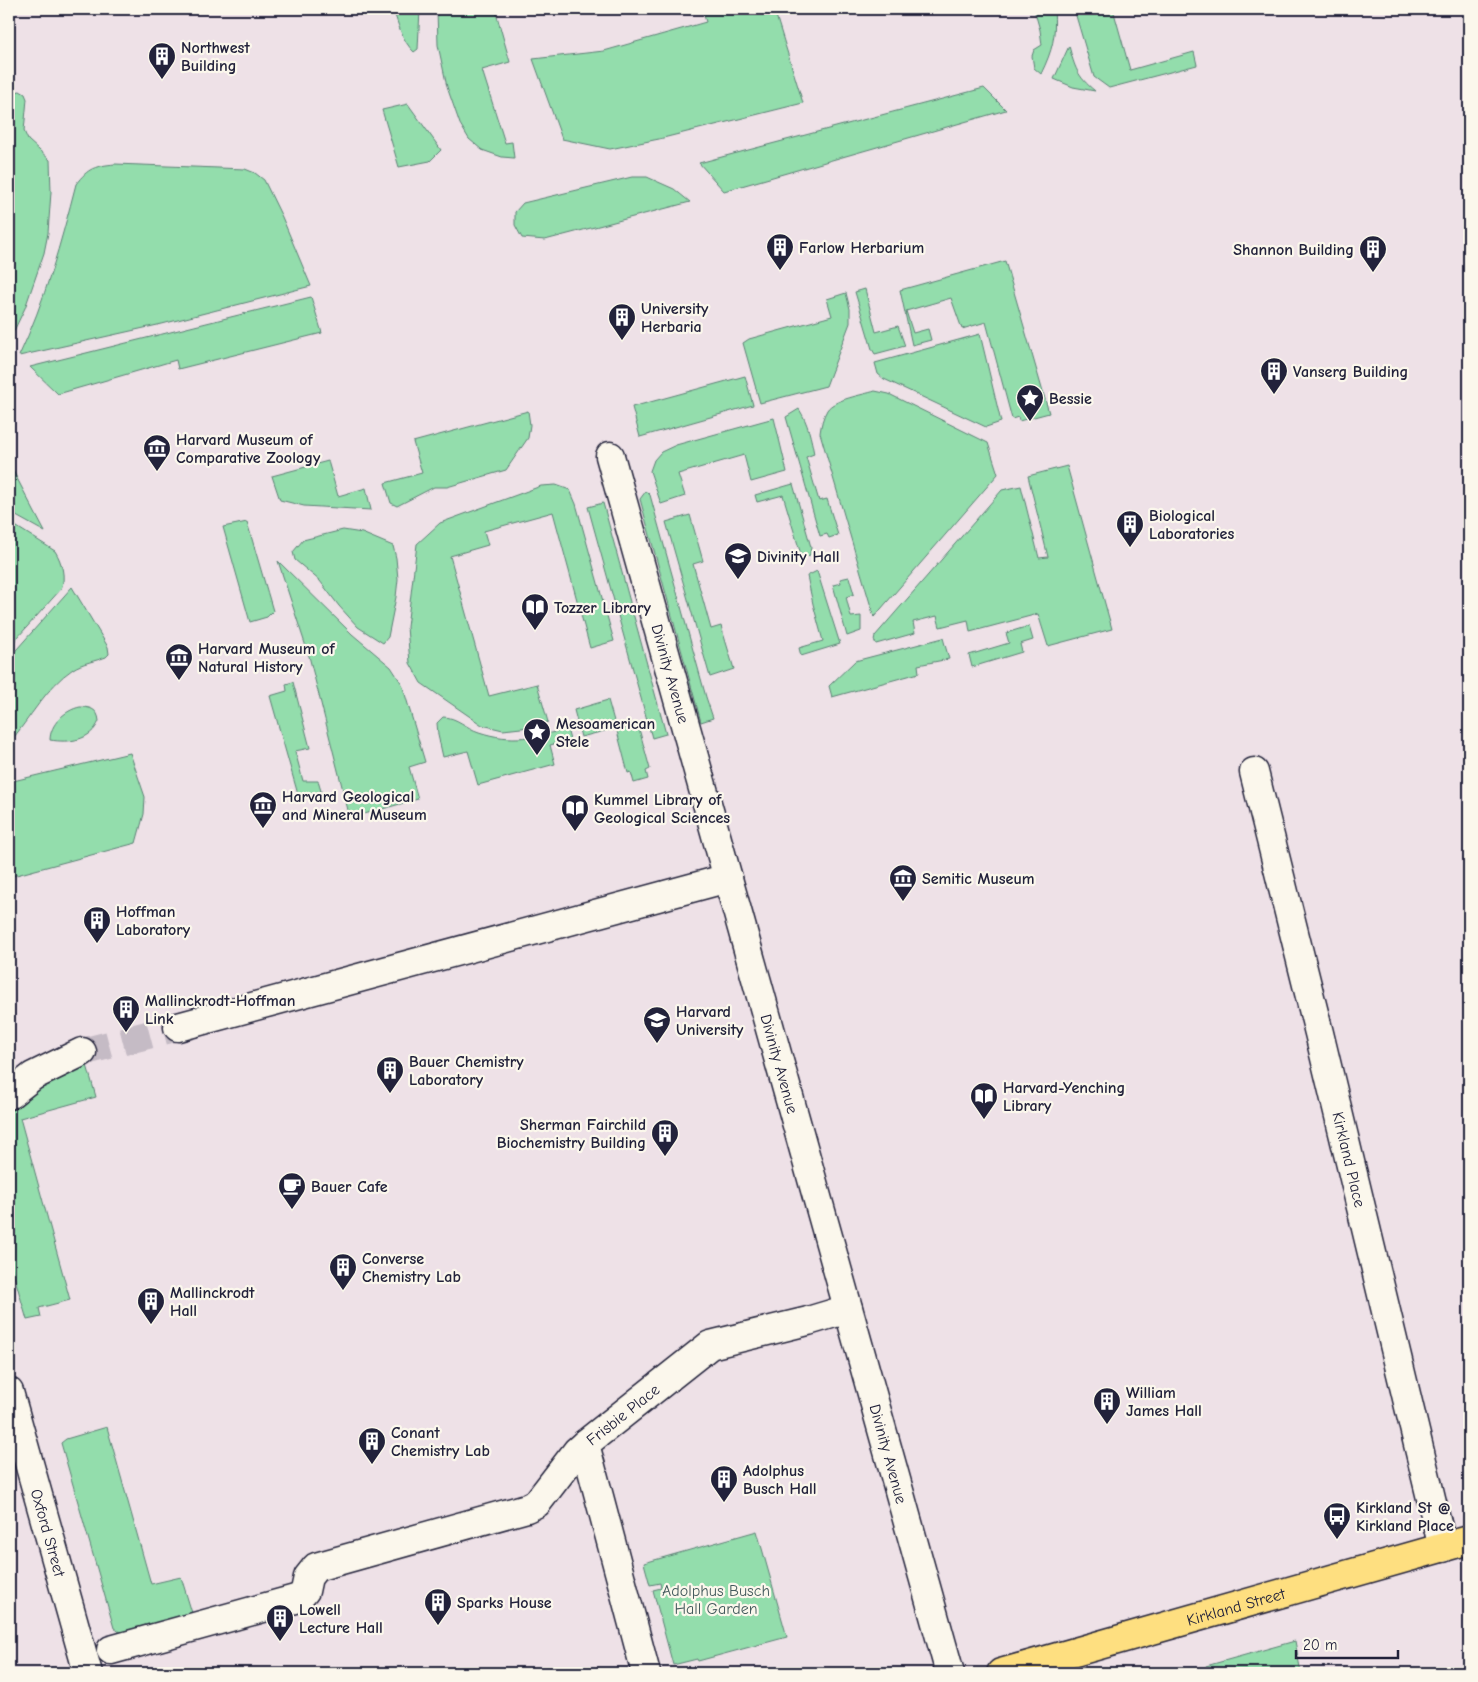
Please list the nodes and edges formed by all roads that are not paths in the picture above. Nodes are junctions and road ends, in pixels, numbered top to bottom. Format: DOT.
graph roads {
  1 [pos="610,456"];
  2 [pos="1254,772"];
  3 [pos="728,878"];
  4 [pos="178,1027"];
  5 [pos="82,1052"];
  6 [pos="9,1095"];
  7 [pos="848,1308"];
  8 [pos="9,1392"];
  9 [pos="585,1444"];
  10 [pos="1469,1540"];
  11 [pos="1443,1548"];
  12 [pos="111,1650"];
  13 [pos="88,1673"];
  14 [pos="646,1673"];
  15 [pos="950,1673"];
  16 [pos="1001,1673"];
  1 -- 3 [label="street, Divinity Avenue"];
  2 -- 11 [label="street, Kirkland Place"];
  3 -- 4 [label="street"];
  3 -- 7 [label="street, Divinity Avenue"];
  5 -- 6 [label="street"];
  7 -- 9 [label="street, Frisbie Place"];
  7 -- 15 [label="street, Divinity Avenue"];
  8 -- 13 [label="street, Oxford Street"];
  9 -- 12 [label="street"];
  9 -- 14 [label="street, Frisbie Place"];
  10 -- 11 [label="main road, Kirkland Street"];
  11 -- 16 [label="main road, Kirkland Street"];
}
